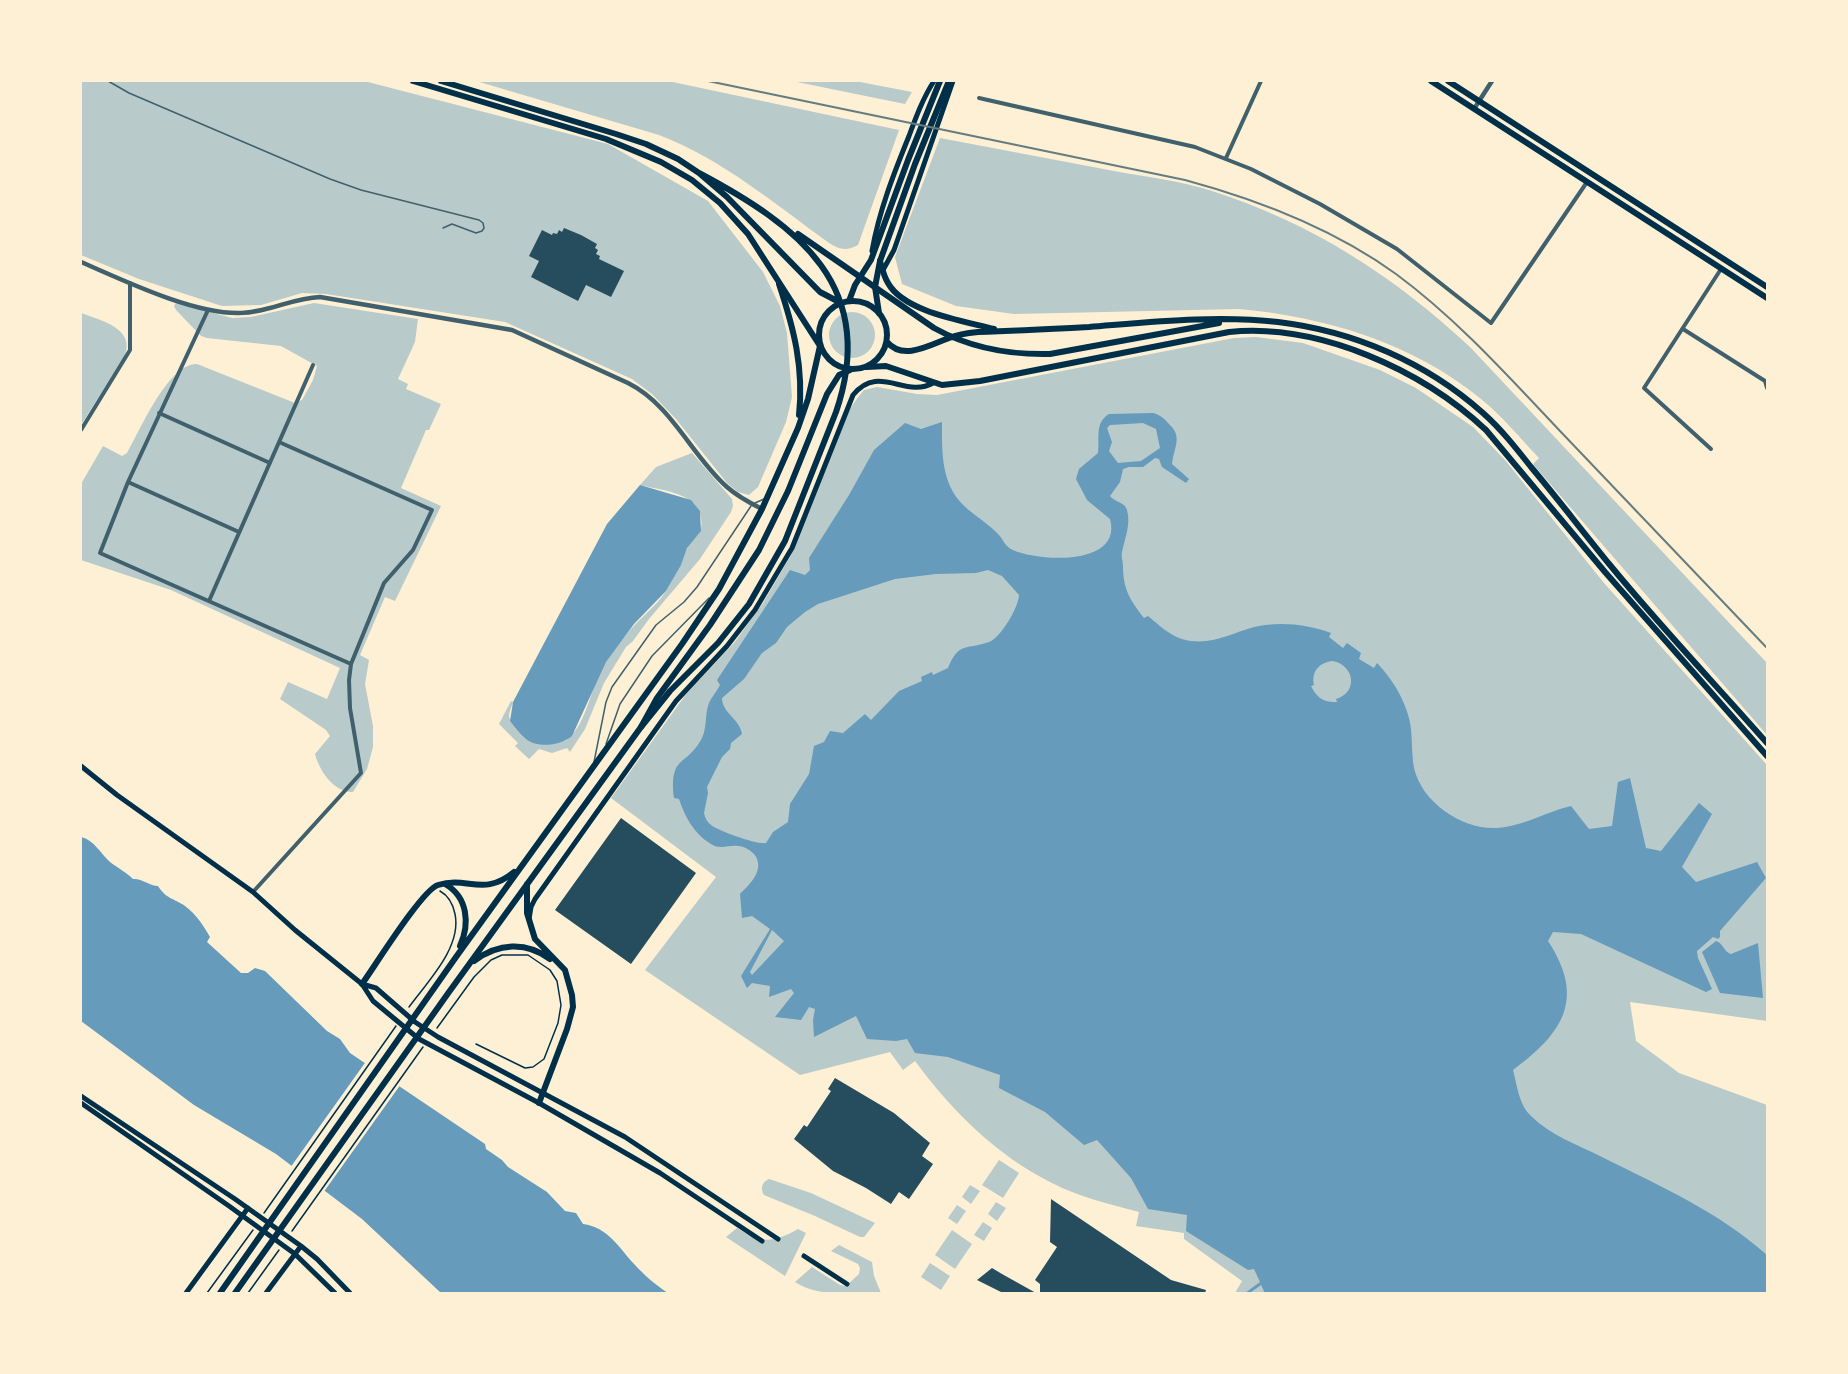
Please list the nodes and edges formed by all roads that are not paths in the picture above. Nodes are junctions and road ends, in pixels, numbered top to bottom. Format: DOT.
graph roads {
  1 [pos="108,81"];
  2 [pos="412,81"];
  3 [pos="441,81"];
  4 [pos="934,81"];
  5 [pos="940,81"];
  6 [pos="951,81"];
  7 [pos="1261,81"];
  8 [pos="1431,81"];
  9 [pos="1448,81"];
  10 [pos="1492,81"];
  11 [pos="980,98"];
  12 [pos="1479,101"];
  13 [pos="1474,109"];
  14 [pos="1226,158"];
  15 [pos="699,173"];
  16 [pos="1587,182"];
  17 [pos="763,210"];
  18 [pos="443,228"];
  19 [pos="871,260"];
  20 [pos="880,261"];
  21 [pos="81,262"];
  22 [pos="1722,268"];
  23 [pos="883,270"];
  24 [pos="130,282"];
  25 [pos="779,283"];
  26 [pos="1767,286"];
  27 [pos="1767,298"];
  28 [pos="849,301"];
  29 [pos="841,303"];
  30 [pos="208,310"];
  31 [pos="879,313"];
  32 [pos="1233,320"];
  33 [pos="1683,329"];
  34 [pos="1003,331"];
  35 [pos="887,342"];
  36 [pos="820,346"];
  37 [pos="313,365"];
  38 [pos="867,367"];
  39 [pos="850,370"];
  40 [pos="933,383"];
  41 [pos="1767,388"];
  42 [pos="159,413"];
  43 [pos="798,428"];
  44 [pos="81,430"];
  45 [pos="279,442"];
  46 [pos="1711,449"];
  47 [pos="270,462"];
  48 [pos="128,482"];
  49 [pos="768,498"];
  50 [pos="752,504"];
  51 [pos="762,509"];
  52 [pos="239,532"];
  53 [pos="719,590"];
  54 [pos="209,601"];
  55 [pos="351,664"];
  56 [pos="642,727"];
  57 [pos="1767,743"];
  58 [pos="603,755"];
  59 [pos="1767,756"];
  60 [pos="81,766"];
  61 [pos="592,771"];
  62 [pos="521,866"];
  63 [pos="445,884"];
  64 [pos="527,884"];
  65 [pos="252,892"];
  66 [pos="529,924"];
  67 [pos="456,957"];
  68 [pos="468,965"];
  69 [pos="565,970"];
  70 [pos="362,984"];
  71 [pos="543,1092"];
  72 [pos="81,1096"];
  73 [pos="81,1103"];
  74 [pos="539,1103"];
  75 [pos="248,1208"];
  76 [pos="242,1215"];
  77 [pos="778,1239"];
  78 [pos="762,1241"];
  79 [pos="300,1246"];
  80 [pos="295,1254"];
  81 [pos="804,1256"];
  82 [pos="847,1284"];
  83 [pos="186,1293"];
  84 [pos="220,1293"];
  85 [pos="235,1293"];
  86 [pos="267,1293"];
  87 [pos="335,1293"];
  88 [pos="350,1293"];
  1 -- 18 [label="lane"];
  2 -- 25 [label="main road"];
  3 -- 15 [label="main road"];
  4 -- 19 [label="main road"];
  5 -- 19 [label="main road"];
  6 -- 20 [label="main road"];
  6 -- 23 [label="main road"];
  7 -- 14 [label="street"];
  8 -- 13 [label="main road"];
  9 -- 12 [label="main road"];
  10 -- 12 [label="street"];
  11 -- 14 [label="street"];
  12 -- 13 [label="street"];
  12 -- 26 [label="main road"];
  13 -- 16 [label="main road"];
  14 -- 16 [label="street"];
  15 -- 17 [label="main road"];
  15 -- 29 [label="main road"];
  16 -- 22 [label="main road"];
  17 -- 32 [label="main road"];
  17 -- 56 [label="main road"];
  19 -- 28 [label="main road"];
  20 -- 23 [label="main road"];
  20 -- 31 [label="main road"];
  21 -- 24 [label="street"];
  22 -- 27 [label="main road"];
  22 -- 33 [label="street"];
  23 -- 34 [label="main road"];
  24 -- 30 [label="street"];
  24 -- 44 [label="street"];
  25 -- 36 [label="main road"];
  25 -- 43 [label="main road"];
  28 -- 29 [label="main road"];
  28 -- 31 [label="main road"];
  29 -- 36 [label="main road"];
  30 -- 42 [label="street"];
  30 -- 50 [label="street"];
  31 -- 35 [label="main road"];
  32 -- 34 [label="main road"];
  32 -- 57 [label="main road"];
  33 -- 41 [label="street"];
  33 -- 46 [label="street"];
  34 -- 35 [label="main road"];
  35 -- 38 [label="main road"];
  36 -- 39 [label="main road"];
  36 -- 43 [label="main road"];
  37 -- 45 [label="street"];
  38 -- 39 [label="main road"];
  38 -- 40 [label="main road"];
  39 -- 56 [label="main road"];
  40 -- 59 [label="main road"];
  40 -- 66 [label="main road"];
  42 -- 47 [label="street"];
  42 -- 48 [label="street"];
  43 -- 49 [label="main road"];
  45 -- 47 [label="street"];
  45 -- 55 [label="street"];
  47 -- 52 [label="street"];
  48 -- 52 [label="street"];
  48 -- 54 [label="street"];
  49 -- 50 [label="lane"];
  49 -- 51 [label="main road"];
  50 -- 51 [label="street"];
  50 -- 61 [label="lane"];
  51 -- 53 [label="main road"];
  52 -- 54 [label="street"];
  53 -- 58 [label="main road"];
  53 -- 58 [label="lane"];
  54 -- 55 [label="street"];
  55 -- 65 [label="street"];
  56 -- 64 [label="main road"];
  58 -- 61 [label="main road"];
  60 -- 65 [label="main road"];
  61 -- 62 [label="main road"];
  62 -- 63 [label="main road"];
  62 -- 67 [label="main road"];
  63 -- 67 [label="main road"];
  63 -- 70 [label="main road"];
  64 -- 66 [label="main road"];
  64 -- 68 [label="main road"];
  65 -- 70 [label="main road"];
  66 -- 69 [label="main road"];
  67 -- 84 [label="main road"];
  68 -- 69 [label="main road"];
  68 -- 85 [label="main road"];
  69 -- 71 [label="main road"];
  70 -- 71 [label="main road"];
  70 -- 74 [label="main road"];
  71 -- 74 [label="main road"];
  71 -- 77 [label="main road"];
  72 -- 75 [label="main road"];
  73 -- 76 [label="main road"];
  74 -- 78 [label="main road"];
  75 -- 76 [label="main road"];
  75 -- 79 [label="main road"];
  76 -- 80 [label="main road"];
  76 -- 83 [label="main road"];
  79 -- 80 [label="main road"];
  79 -- 88 [label="main road"];
  80 -- 86 [label="main road"];
  80 -- 87 [label="main road"];
  81 -- 82 [label="main road"];
}
